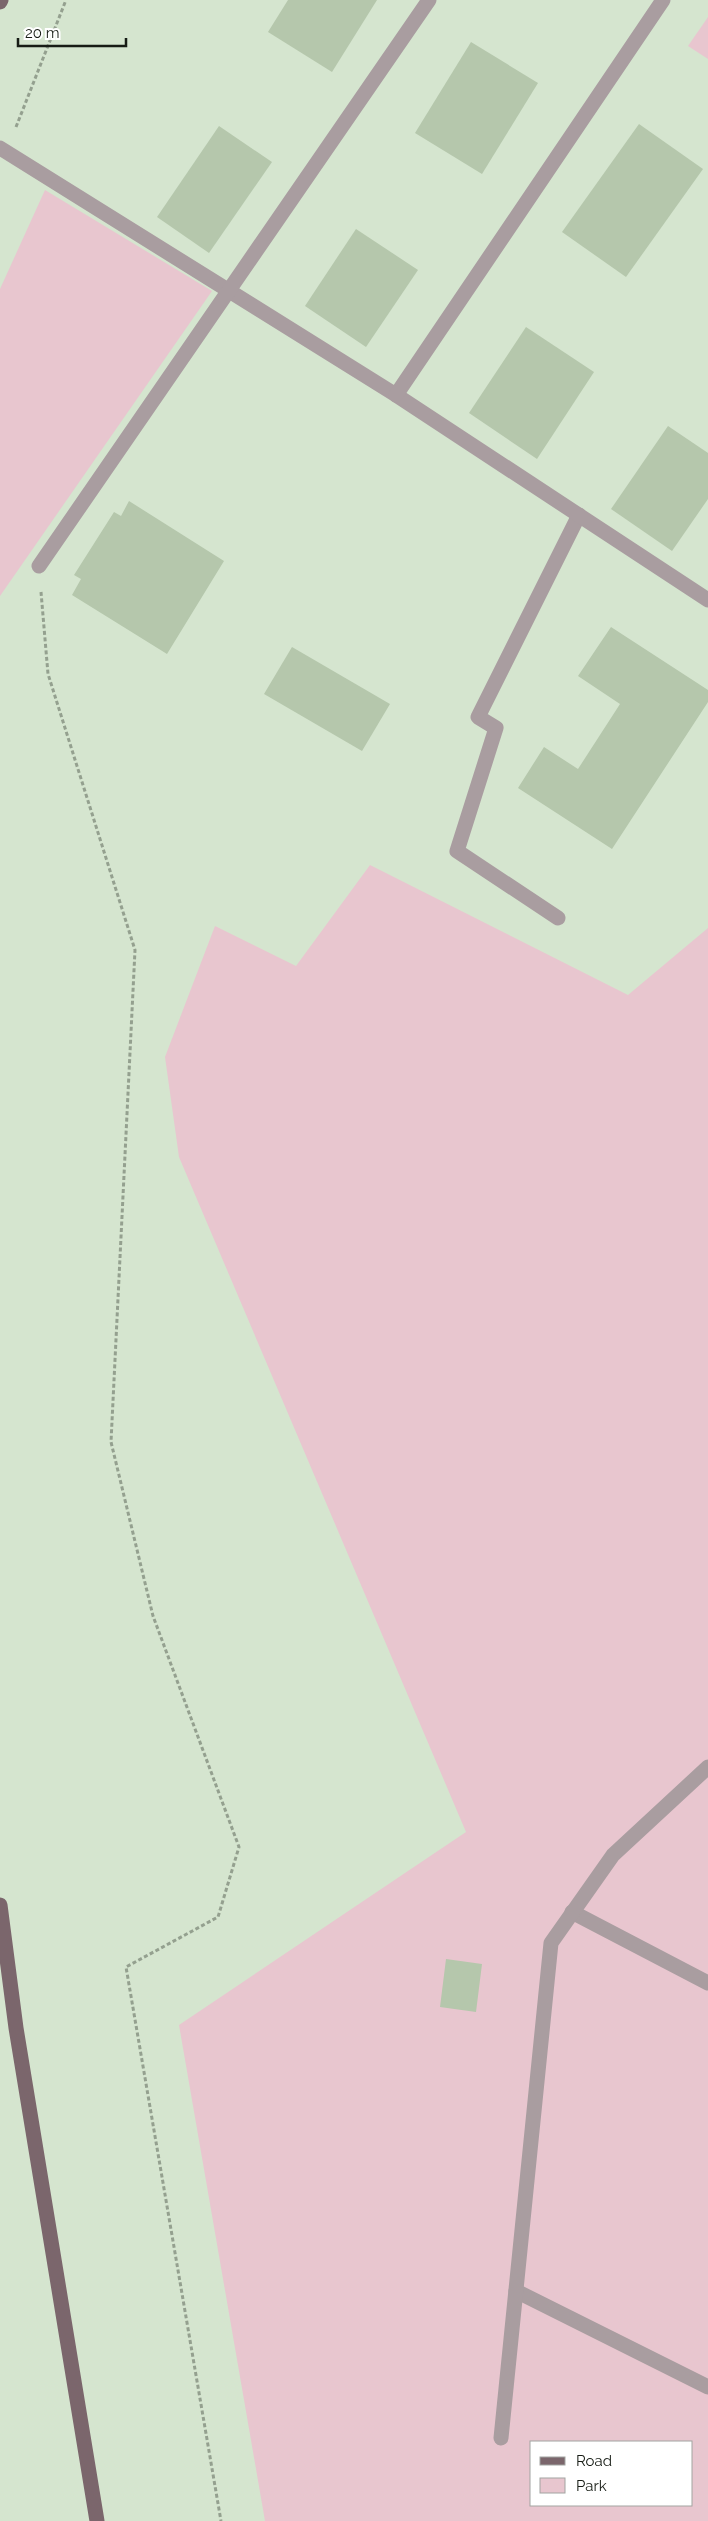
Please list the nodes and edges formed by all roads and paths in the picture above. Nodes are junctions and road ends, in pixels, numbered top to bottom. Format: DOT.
graph roads {
  1 [pos="66,0"];
  2 [pos="429,0"];
  3 [pos="662,0"];
  4 [pos="3,150"];
  5 [pos="230,291"];
  6 [pos="396,395"];
  7 [pos="579,515"];
  8 [pos="39,566"];
  9 [pos="708,600"];
  10 [pos="558,918"];
  11 [pos="708,1767"];
  12 [pos="0,1905"];
  13 [pos="572,1912"];
  14 [pos="708,1983"];
  15 [pos="516,2291"];
  16 [pos="708,2387"];
  17 [pos="501,2438"];
  18 [pos="97,2521"];
  19 [pos="221,2521"];
  1 -- 4 [label="path"];
  2 -- 5 [label="street"];
  3 -- 6 [label="street"];
  4 -- 5 [label="street"];
  5 -- 6 [label="street"];
  5 -- 8 [label="street"];
  6 -- 7 [label="street"];
  7 -- 9 [label="street"];
  7 -- 10 [label="street"];
  8 -- 19 [label="path"];
  11 -- 13 [label="street"];
  12 -- 18 [label="main road"];
  13 -- 14 [label="street"];
  13 -- 15 [label="street"];
  15 -- 16 [label="street"];
  15 -- 17 [label="street"];
}
